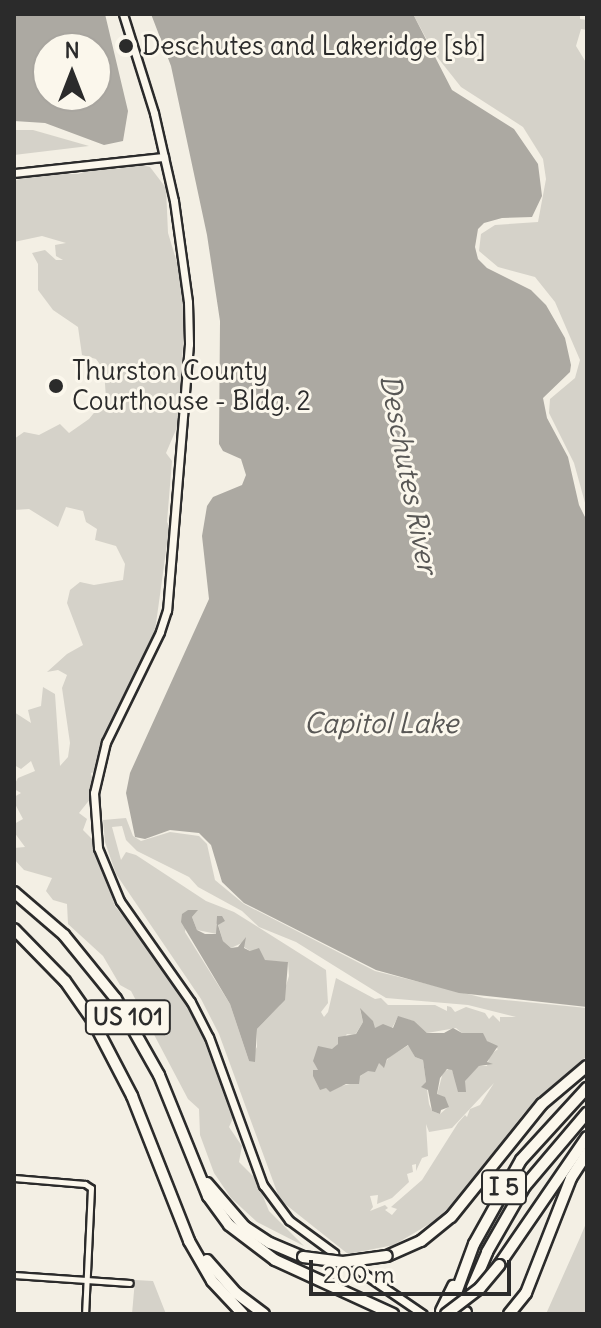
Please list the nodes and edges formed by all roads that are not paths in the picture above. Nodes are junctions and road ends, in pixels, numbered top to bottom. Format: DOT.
graph roads {
  1 [pos="123,14"];
  2 [pos="164,157"];
  3 [pos="14,173"];
  4 [pos="14,892"];
  5 [pos="14,929"];
  6 [pos="587,1066"];
  7 [pos="587,1088"];
  8 [pos="587,1113"];
  9 [pos="587,1137"];
  10 [pos="587,1153"];
  11 [pos="199,1172"];
  12 [pos="14,1178"];
  13 [pos="167,1180"];
  14 [pos="334,1253"];
  15 [pos="354,1267"];
  16 [pos="14,1275"];
  17 [pos="88,1280"];
  18 [pos="130,1283"];
  19 [pos="472,1288"];
  20 [pos="446,1310"];
  21 [pos="85,1314"];
  22 [pos="243,1314"];
  23 [pos="264,1314"];
  24 [pos="393,1314"];
  25 [pos="423,1314"];
  26 [pos="509,1314"];
  1 -- 2 [label="street"];
  2 -- 3 [label="street"];
  2 -- 14 [label="street"];
  4 -- 11 [label="highway, US 101"];
  5 -- 13 [label="highway, US 101"];
  6 -- 11 [label="highway, bridge"];
  7 -- 20 [label="highway, I 5"];
  8 -- 19 [label="highway, I 5"];
  9 -- 20 [label="highway, bridge"];
  10 -- 26 [label="highway"];
  11 -- 24 [label="highway"];
  12 -- 17 [label="street"];
  13 -- 22 [label="highway"];
  13 -- 23 [label="highway"];
  15 -- 25 [label="street"];
  16 -- 17 [label="street"];
  17 -- 18 [label="street"];
  17 -- 21 [label="street"];
}
